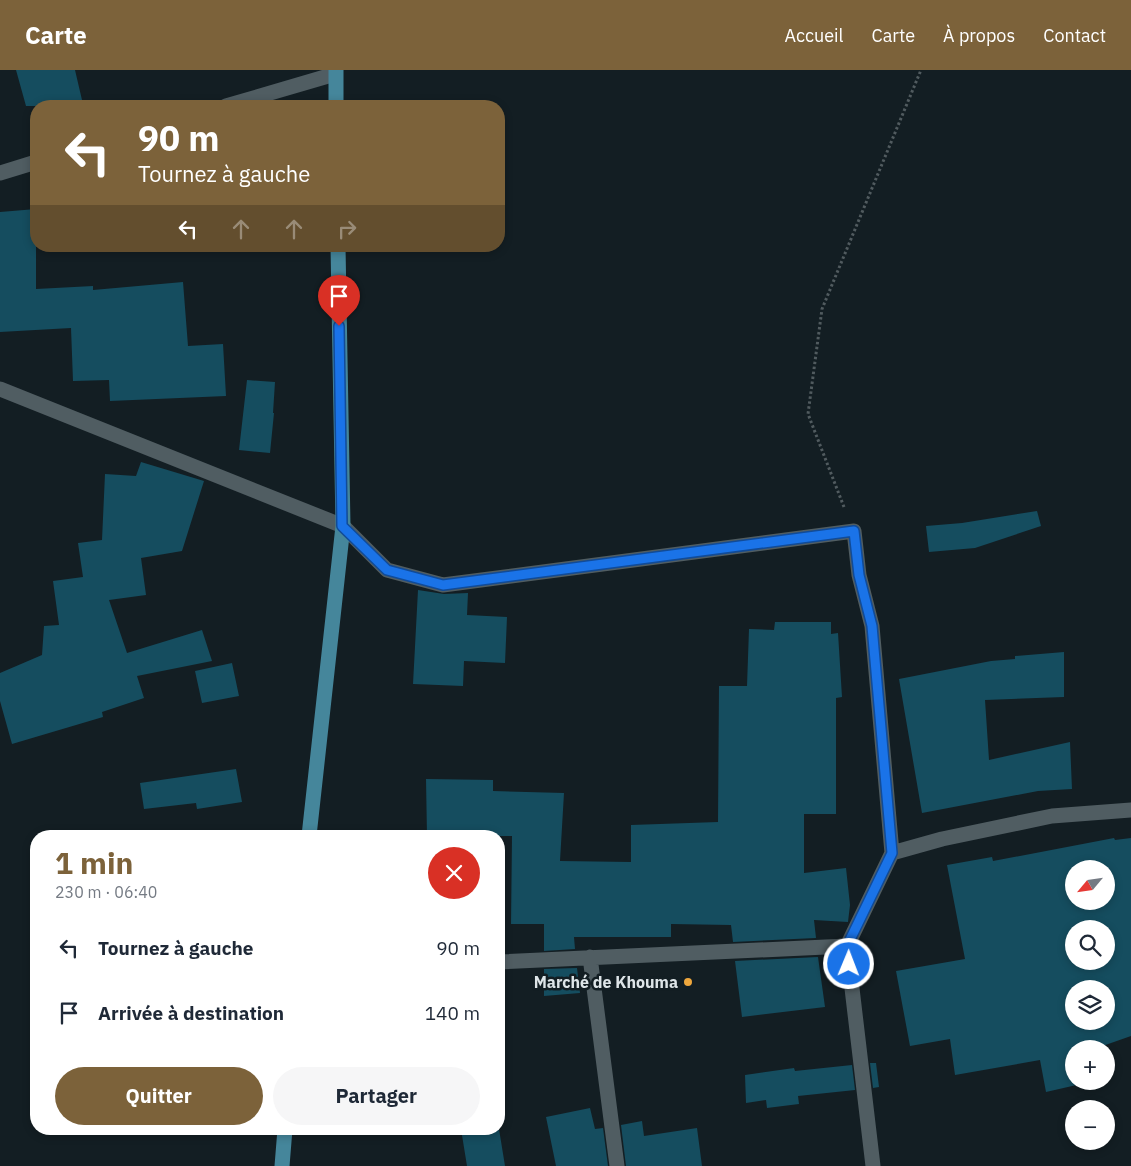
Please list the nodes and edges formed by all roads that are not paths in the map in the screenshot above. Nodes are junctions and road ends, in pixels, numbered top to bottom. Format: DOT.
graph roads {
  1 [pos="335,72"];
  2 [pos="245,100"];
  3 [pos="336,100"];
  4 [pos="30,164"];
  5 [pos="0,173"];
  6 [pos="338,252"];
  7 [pos="0,389"];
  8 [pos="342,526"];
  9 [pos="1131,810"];
  10 [pos="310,830"];
  11 [pos="892,853"];
  12 [pos="847,946"];
  13 [pos="590,957"];
  14 [pos="505,962"];
  15 [pos="285,1135"];
  16 [pos="282,1166"];
  17 [pos="617,1166"];
  18 [pos="873,1166"];
  1 -- 2 [label="street"];
  1 -- 3 [label="main road"];
  4 -- 5 [label="street"];
  6 -- 8 [label="main road"];
  7 -- 8 [label="street"];
  8 -- 10 [label="main road"];
  8 -- 11 [label="street"];
  9 -- 11 [label="street"];
  11 -- 12 [label="street"];
  12 -- 13 [label="street"];
  12 -- 18 [label="street"];
  13 -- 14 [label="street"];
  13 -- 17 [label="street"];
  15 -- 16 [label="main road"];
}
